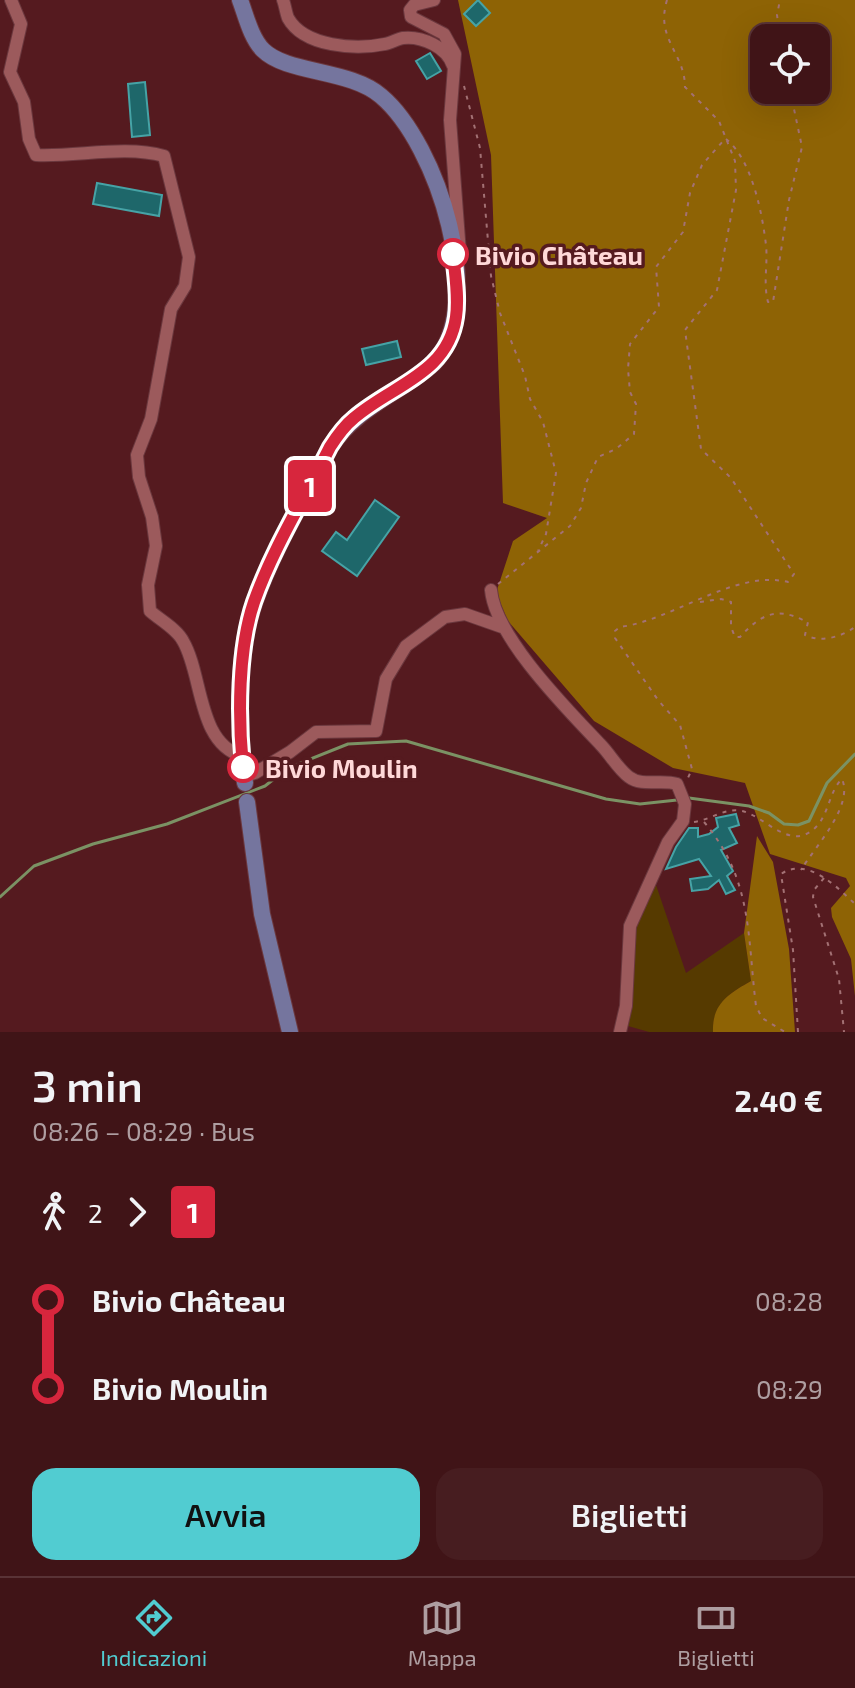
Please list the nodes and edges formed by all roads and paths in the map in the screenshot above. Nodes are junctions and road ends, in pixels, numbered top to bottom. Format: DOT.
graph roads {
  1 [pos="11,0"];
  2 [pos="240,0"];
  3 [pos="283,0"];
  4 [pos="434,0"];
  5 [pos="667,0"];
  6 [pos="780,0"];
  7 [pos="778,24"];
  8 [pos="455,73"];
  9 [pos="793,104"];
  10 [pos="725,139"];
  11 [pos="456,281"];
  12 [pos="538,552"];
  13 [pos="491,590"];
  14 [pos="698,602"];
  15 [pos="502,627"];
  16 [pos="855,627"];
  17 [pos="242,756"];
  18 [pos="244,780"];
  19 [pos="683,794"];
  20 [pos="247,802"];
  21 [pos="801,870"];
  22 [pos="824,878"];
  23 [pos="855,904"];
  24 [pos="290,1032"];
  25 [pos="620,1032"];
  26 [pos="785,1032"];
  27 [pos="798,1032"];
  28 [pos="844,1032"];
  1 -- 17 [label="street"];
  2 -- 11 [label="main road"];
  3 -- 8 [label="street"];
  4 -- 8 [label="street"];
  5 -- 10 [label="path"];
  6 -- 7 [label="path"];
  8 -- 11 [label="street"];
  8 -- 12 [label="path"];
  9 -- 10 [label="path"];
  10 -- 12 [label="path"];
  10 -- 14 [label="path"];
  11 -- 17 [label="main road"];
  12 -- 13 [label="path"];
  13 -- 15 [label="street"];
  14 -- 16 [label="path"];
  14 -- 19 [label="path"];
  15 -- 18 [label="street"];
  15 -- 19 [label="street"];
  17 -- 18 [label="main road"];
  18 -- 20 [label="street"];
  19 -- 25 [label="street"];
  20 -- 24 [label="main road"];
  21 -- 22 [label="path"];
  21 -- 26 [label="path"];
  21 -- 27 [label="path"];
  22 -- 23 [label="path"];
  22 -- 28 [label="path"];
}
